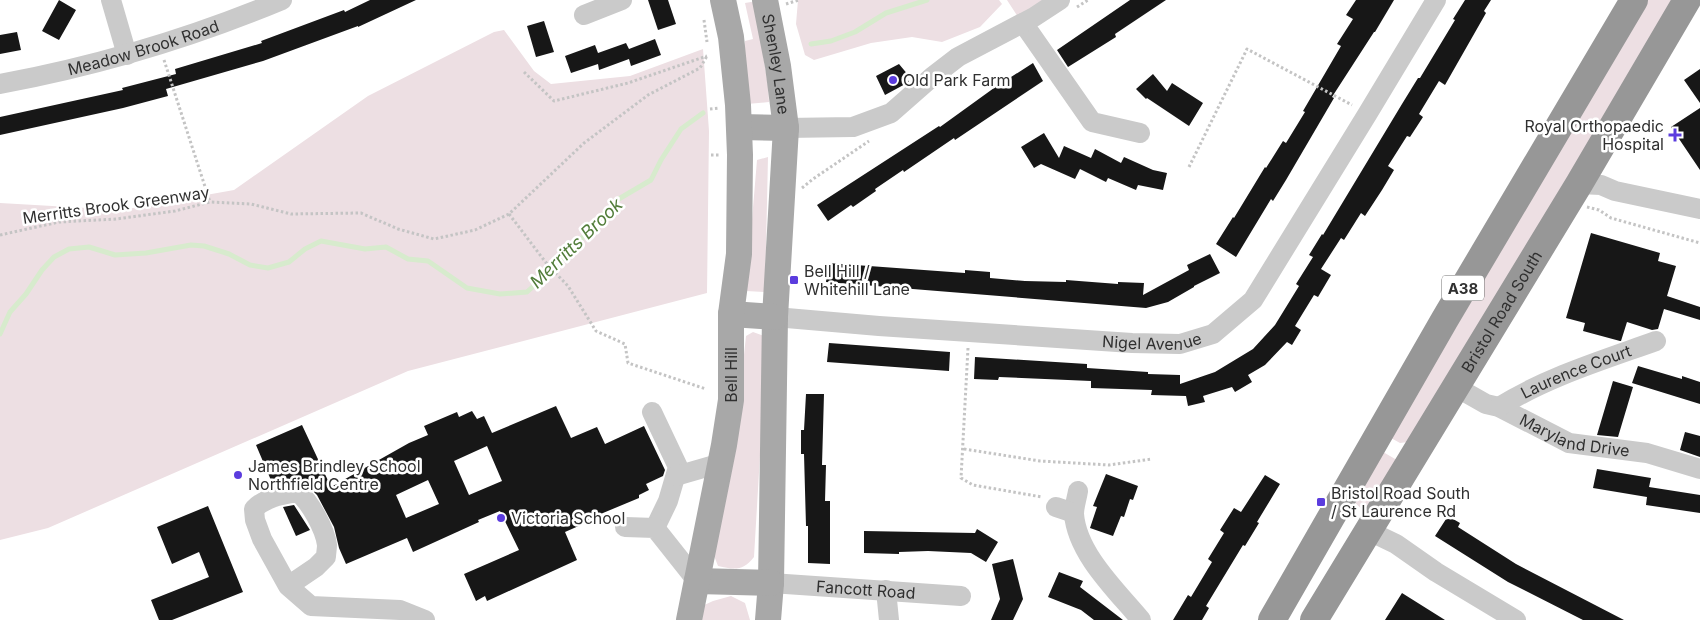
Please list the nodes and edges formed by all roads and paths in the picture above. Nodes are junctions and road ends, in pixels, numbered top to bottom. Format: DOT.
graph roads {
  1 [pos="111,0"];
  2 [pos="282,0"];
  3 [pos="622,0"];
  4 [pos="799,0"];
  5 [pos="1060,0"];
  6 [pos="1436,0"];
  7 [pos="1634,0"];
  8 [pos="1687,0"];
  9 [pos="775,2"];
  10 [pos="714,7"];
  11 [pos="584,15"];
  12 [pos="1023,23"];
  13 [pos="707,42"];
  14 [pos="159,45"];
  15 [pos="127,55"];
  16 [pos="524,72"];
  17 [pos="0,84"];
  18 [pos="1368,114"];
  19 [pos="740,127"];
  20 [pos="786,128"];
  21 [pos="1140,133"];
  22 [pos="1188,167"];
  23 [pos="1583,195"];
  24 [pos="210,202"];
  25 [pos="1700,209"];
  26 [pos="509,214"];
  27 [pos="0,235"];
  28 [pos="1700,243"];
  29 [pos="731,314"];
  30 [pos="775,317"];
  31 [pos="969,332"];
  32 [pos="1656,341"];
  33 [pos="1456,387"];
  34 [pos="706,389"];
  35 [pos="1499,407"];
  36 [pos="652,412"];
  37 [pos="1379,434"];
  38 [pos="1420,447"];
  39 [pos="964,450"];
  40 [pos="1152,460"];
  41 [pos="721,463"];
  42 [pos="1700,469"];
  43 [pos="676,476"];
  44 [pos="1078,491"];
  45 [pos="1065,510"];
  46 [pos="1336,510"];
  47 [pos="625,528"];
  48 [pos="655,528"];
  49 [pos="1369,531"];
  50 [pos="697,581"];
  51 [pos="771,583"];
  52 [pos="288,586"];
  53 [pos="886,590"];
  54 [pos="961,596"];
  55 [pos="425,620"];
  56 [pos="689,620"];
  57 [pos="768,620"];
  58 [pos="889,620"];
  59 [pos="1142,620"];
  60 [pos="1272,620"];
  61 [pos="1314,620"];
  62 [pos="1516,620"];
  1 -- 15 [label="street"];
  2 -- 14 [label="street, Meadow Brook Road"];
  3 -- 11 [label="street"];
  4 -- 9 [label="path"];
  5 -- 12 [label="street"];
  6 -- 18 [label="street, Nigel Avenue"];
  7 -- 37 [label="highway, A38"];
  8 -- 23 [label="highway, Bristol Road South / A38"];
  9 -- 20 [label="main road, Shenley Lane"];
  10 -- 13 [label="path"];
  10 -- 19 [label="main road"];
  12 -- 20 [label="street"];
  12 -- 21 [label="street"];
  14 -- 15 [label="street, Meadow Brook Road"];
  14 -- 24 [label="path"];
  15 -- 17 [label="street, Meadow Brook Road"];
  16 -- 26 [label="path, Merritts Brook Greenway"];
  18 -- 22 [label="path"];
  18 -- 31 [label="street, Nigel Avenue"];
  19 -- 20 [label="main road"];
  19 -- 29 [label="main road, Bell Hill"];
  20 -- 30 [label="main road"];
  23 -- 25 [label="street"];
  23 -- 28 [label="path"];
  23 -- 33 [label="highway, Bristol Road South / A38"];
  24 -- 26 [label="path, Merritts Brook Greenway"];
  24 -- 27 [label="path, Merritts Brook Greenway"];
  26 -- 34 [label="path"];
  29 -- 30 [label="main road"];
  29 -- 41 [label="main road, Bell Hill"];
  30 -- 31 [label="street, Nigel Avenue"];
  30 -- 51 [label="main road"];
  31 -- 39 [label="path"];
  32 -- 35 [label="street, Laurence Court"];
  33 -- 35 [label="street, Maryland Drive"];
  33 -- 38 [label="highway, Bristol Road South / A38"];
  35 -- 42 [label="street, Maryland Drive"];
  36 -- 43 [label="street"];
  37 -- 38 [label="highway"];
  37 -- 46 [label="highway, A38"];
  38 -- 49 [label="highway, Bristol Road South / A38"];
  39 -- 40 [label="path"];
  39 -- 45 [label="path"];
  41 -- 43 [label="street"];
  41 -- 50 [label="main road, Bell Hill"];
  43 -- 48 [label="street"];
  44 -- 45 [label="street"];
  45 -- 59 [label="street"];
  46 -- 49 [label="highway"];
  46 -- 60 [label="highway, A38"];
  47 -- 48 [label="street"];
  48 -- 50 [label="street"];
  49 -- 61 [label="highway, Bristol Road South / A38"];
  49 -- 62 [label="street"];
  50 -- 51 [label="main road"];
  50 -- 56 [label="main road, Bell Hill"];
  51 -- 53 [label="street, Fancott Road"];
  51 -- 57 [label="main road"];
  52 -- 52 [label="street"];
  52 -- 55 [label="street"];
  53 -- 54 [label="street, Fancott Road"];
  53 -- 58 [label="street"];
}
